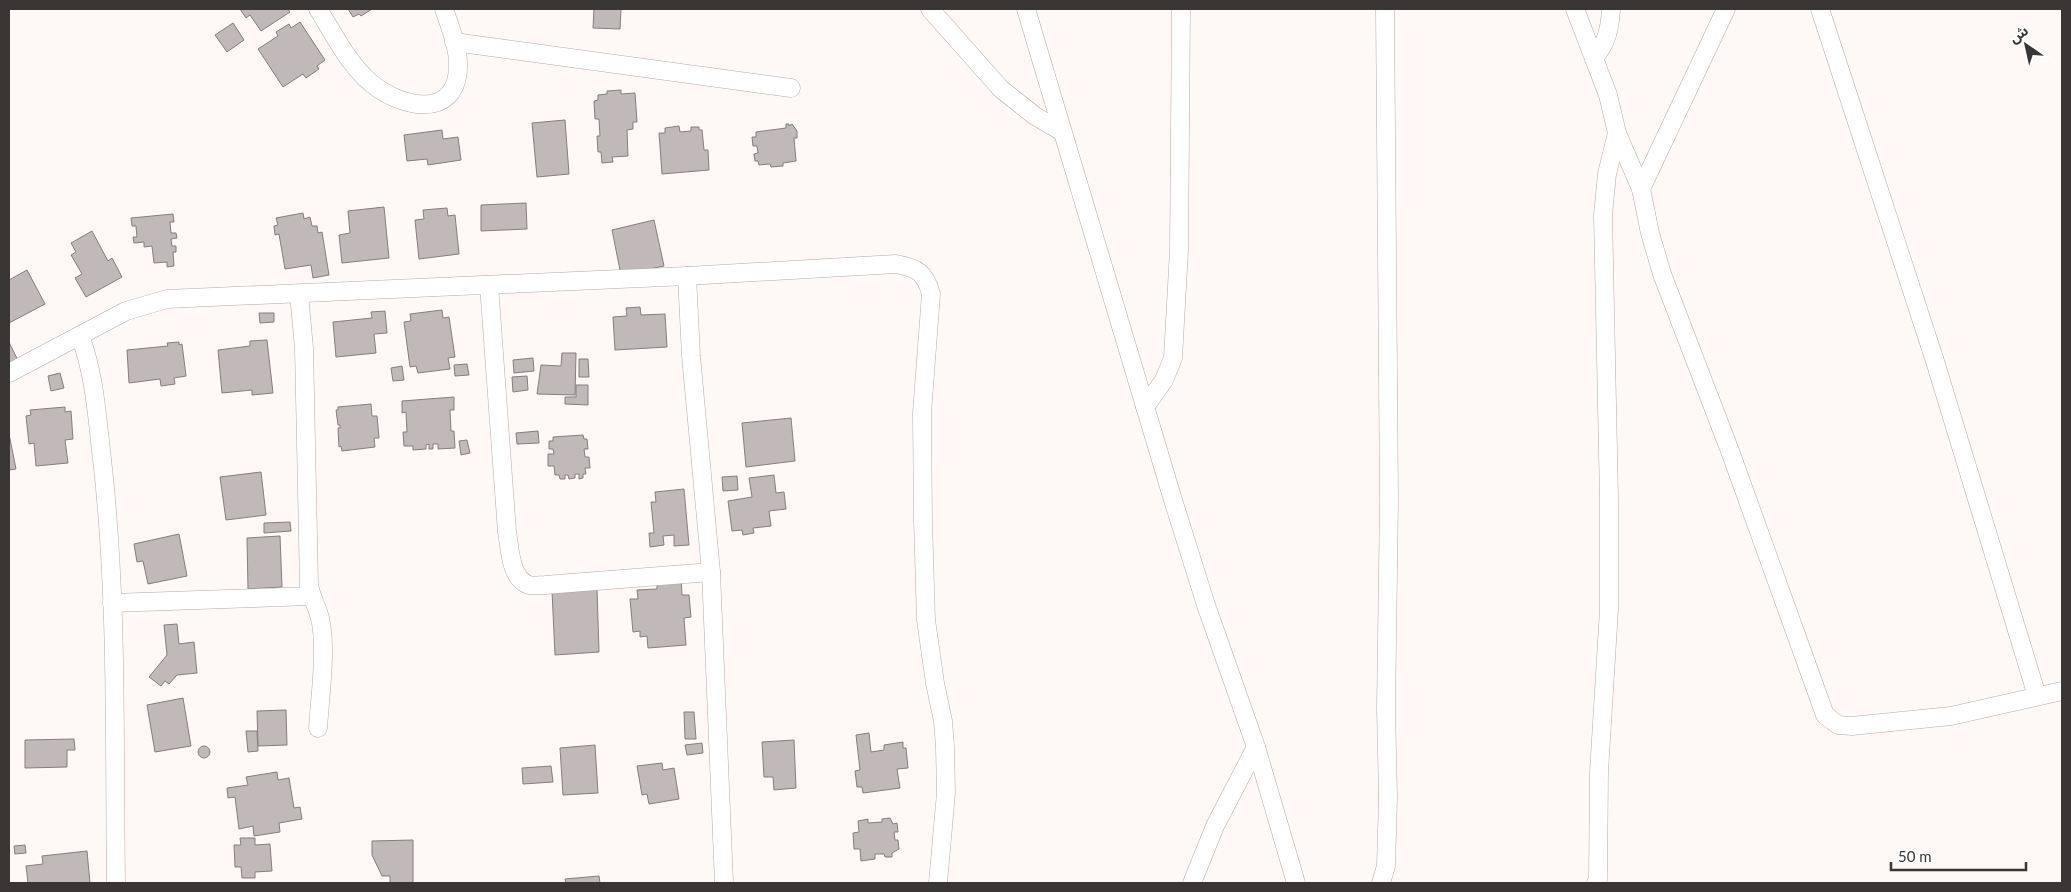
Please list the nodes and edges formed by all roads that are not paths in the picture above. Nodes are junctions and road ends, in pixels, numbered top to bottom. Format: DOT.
graph roads {
  1 [pos="318,9"];
  2 [pos="444,9"];
  3 [pos="930,9"];
  4 [pos="1026,9"];
  5 [pos="1181,9"];
  6 [pos="1385,9"];
  7 [pos="1575,9"];
  8 [pos="1611,9"];
  9 [pos="1726,9"];
  10 [pos="1820,9"];
  11 [pos="454,42"];
  12 [pos="1594,58"];
  13 [pos="791,88"];
  14 [pos="1061,131"];
  15 [pos="1617,133"];
  16 [pos="1641,189"];
  17 [pos="687,276"];
  18 [pos="489,285"];
  19 [pos="299,294"];
  20 [pos="80,336"];
  21 [pos="9,373"];
  22 [pos="1144,407"];
  23 [pos="711,572"];
  24 [pos="311,596"];
  25 [pos="112,603"];
  26 [pos="2062,691"];
  27 [pos="2037,696"];
  28 [pos="318,728"];
  29 [pos="1256,747"];
  30 [pos="116,883"];
  31 [pos="724,883"];
  32 [pos="938,883"];
  33 [pos="1192,883"];
  34 [pos="1296,883"];
  35 [pos="1381,883"];
  36 [pos="1596,883"];
  1 -- 11 [label="street"];
  2 -- 11 [label="street"];
  3 -- 14 [label="street"];
  4 -- 14 [label="street"];
  5 -- 22 [label="street"];
  6 -- 35 [label="street"];
  7 -- 12 [label="street"];
  8 -- 12 [label="street"];
  9 -- 16 [label="street"];
  10 -- 27 [label="street"];
  11 -- 13 [label="street"];
  12 -- 15 [label="street"];
  14 -- 22 [label="street"];
  15 -- 16 [label="street"];
  15 -- 36 [label="street"];
  16 -- 27 [label="street"];
  17 -- 18 [label="street"];
  17 -- 23 [label="street"];
  17 -- 32 [label="street"];
  18 -- 19 [label="street"];
  18 -- 23 [label="street"];
  19 -- 20 [label="street"];
  19 -- 24 [label="street"];
  20 -- 21 [label="street"];
  20 -- 25 [label="street"];
  22 -- 29 [label="street"];
  23 -- 31 [label="street"];
  24 -- 25 [label="street"];
  24 -- 28 [label="street"];
  25 -- 30 [label="street"];
  26 -- 27 [label="street"];
  29 -- 33 [label="street"];
  29 -- 34 [label="street"];
}
